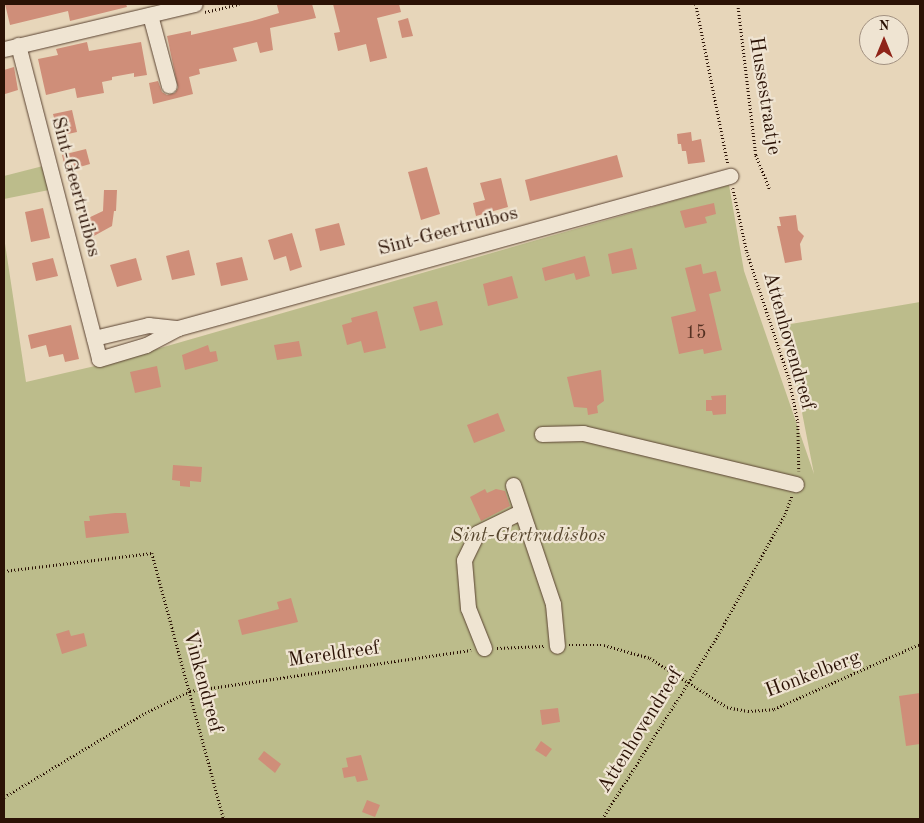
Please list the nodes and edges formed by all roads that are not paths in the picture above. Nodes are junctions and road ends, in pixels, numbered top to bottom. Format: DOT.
graph roads {
  1 [pos="195,4"];
  2 [pos="150,15"];
  3 [pos="11,47"];
  4 [pos="170,86"];
  5 [pos="730,176"];
  6 [pos="178,328"];
  7 [pos="94,338"];
  8 [pos="542,434"];
  9 [pos="796,484"];
  10 [pos="513,485"];
  11 [pos="520,512"];
  12 [pos="557,646"];
  13 [pos="484,648"];
  1 -- 2 [label="street"];
  2 -- 3 [label="street"];
  2 -- 4 [label="street"];
  3 -- 7 [label="street, Sint-Geertruibos"];
  5 -- 6 [label="street, Sint-Geertruibos"];
  6 -- 7 [label="street, Sint-Geertruibos"];
  6 -- 7 [label="street, Sint-Geertruibos"];
  8 -- 9 [label="street"];
  10 -- 11 [label="street"];
  11 -- 12 [label="street"];
  11 -- 13 [label="street"];
}
